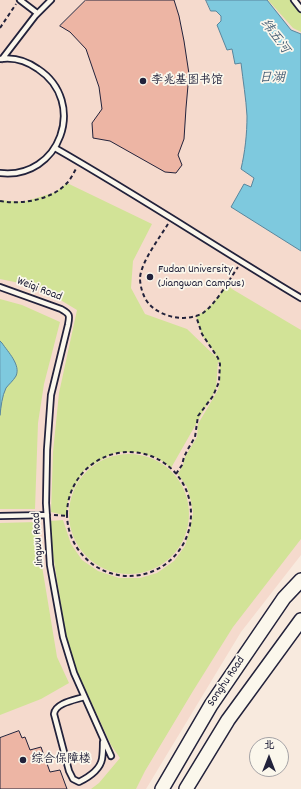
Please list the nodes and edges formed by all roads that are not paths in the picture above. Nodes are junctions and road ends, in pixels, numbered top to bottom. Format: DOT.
graph roads {
  1 [pos="20,0"];
  2 [pos="51,0"];
  3 [pos="294,0"];
  4 [pos="301,9"];
  5 [pos="37,14"];
  6 [pos="1,59"];
  7 [pos="55,148"];
  8 [pos="0,173"];
  9 [pos="0,287"];
  10 [pos="301,298"];
  11 [pos="69,315"];
  12 [pos="47,515"];
  13 [pos="0,516"];
  14 [pos="301,580"];
  15 [pos="301,620"];
  16 [pos="84,697"];
  17 [pos="104,740"];
  18 [pos="111,756"];
  19 [pos="162,789"];
  20 [pos="186,789"];
  1 -- 5 [label="lane"];
  2 -- 5 [label="lane"];
  3 -- 4 [label="lane"];
  5 -- 6 [label="lane"];
  6 -- 7 [label="lane"];
  7 -- 8 [label="lane"];
  7 -- 10 [label="lane"];
  9 -- 11 [label="lane, Weiqi Road"];
  11 -- 12 [label="lane, Jingwu Road"];
  12 -- 13 [label="lane"];
  12 -- 16 [label="lane, Jingwu Road"];
  14 -- 19 [label="main road, Songhu Road"];
  15 -- 20 [label="main road, Songhu Road"];
  16 -- 17 [label="lane, Jingwu Road"];
  16 -- 17 [label="lane"];
  17 -- 18 [label="lane, Jingwu Road"];
}
